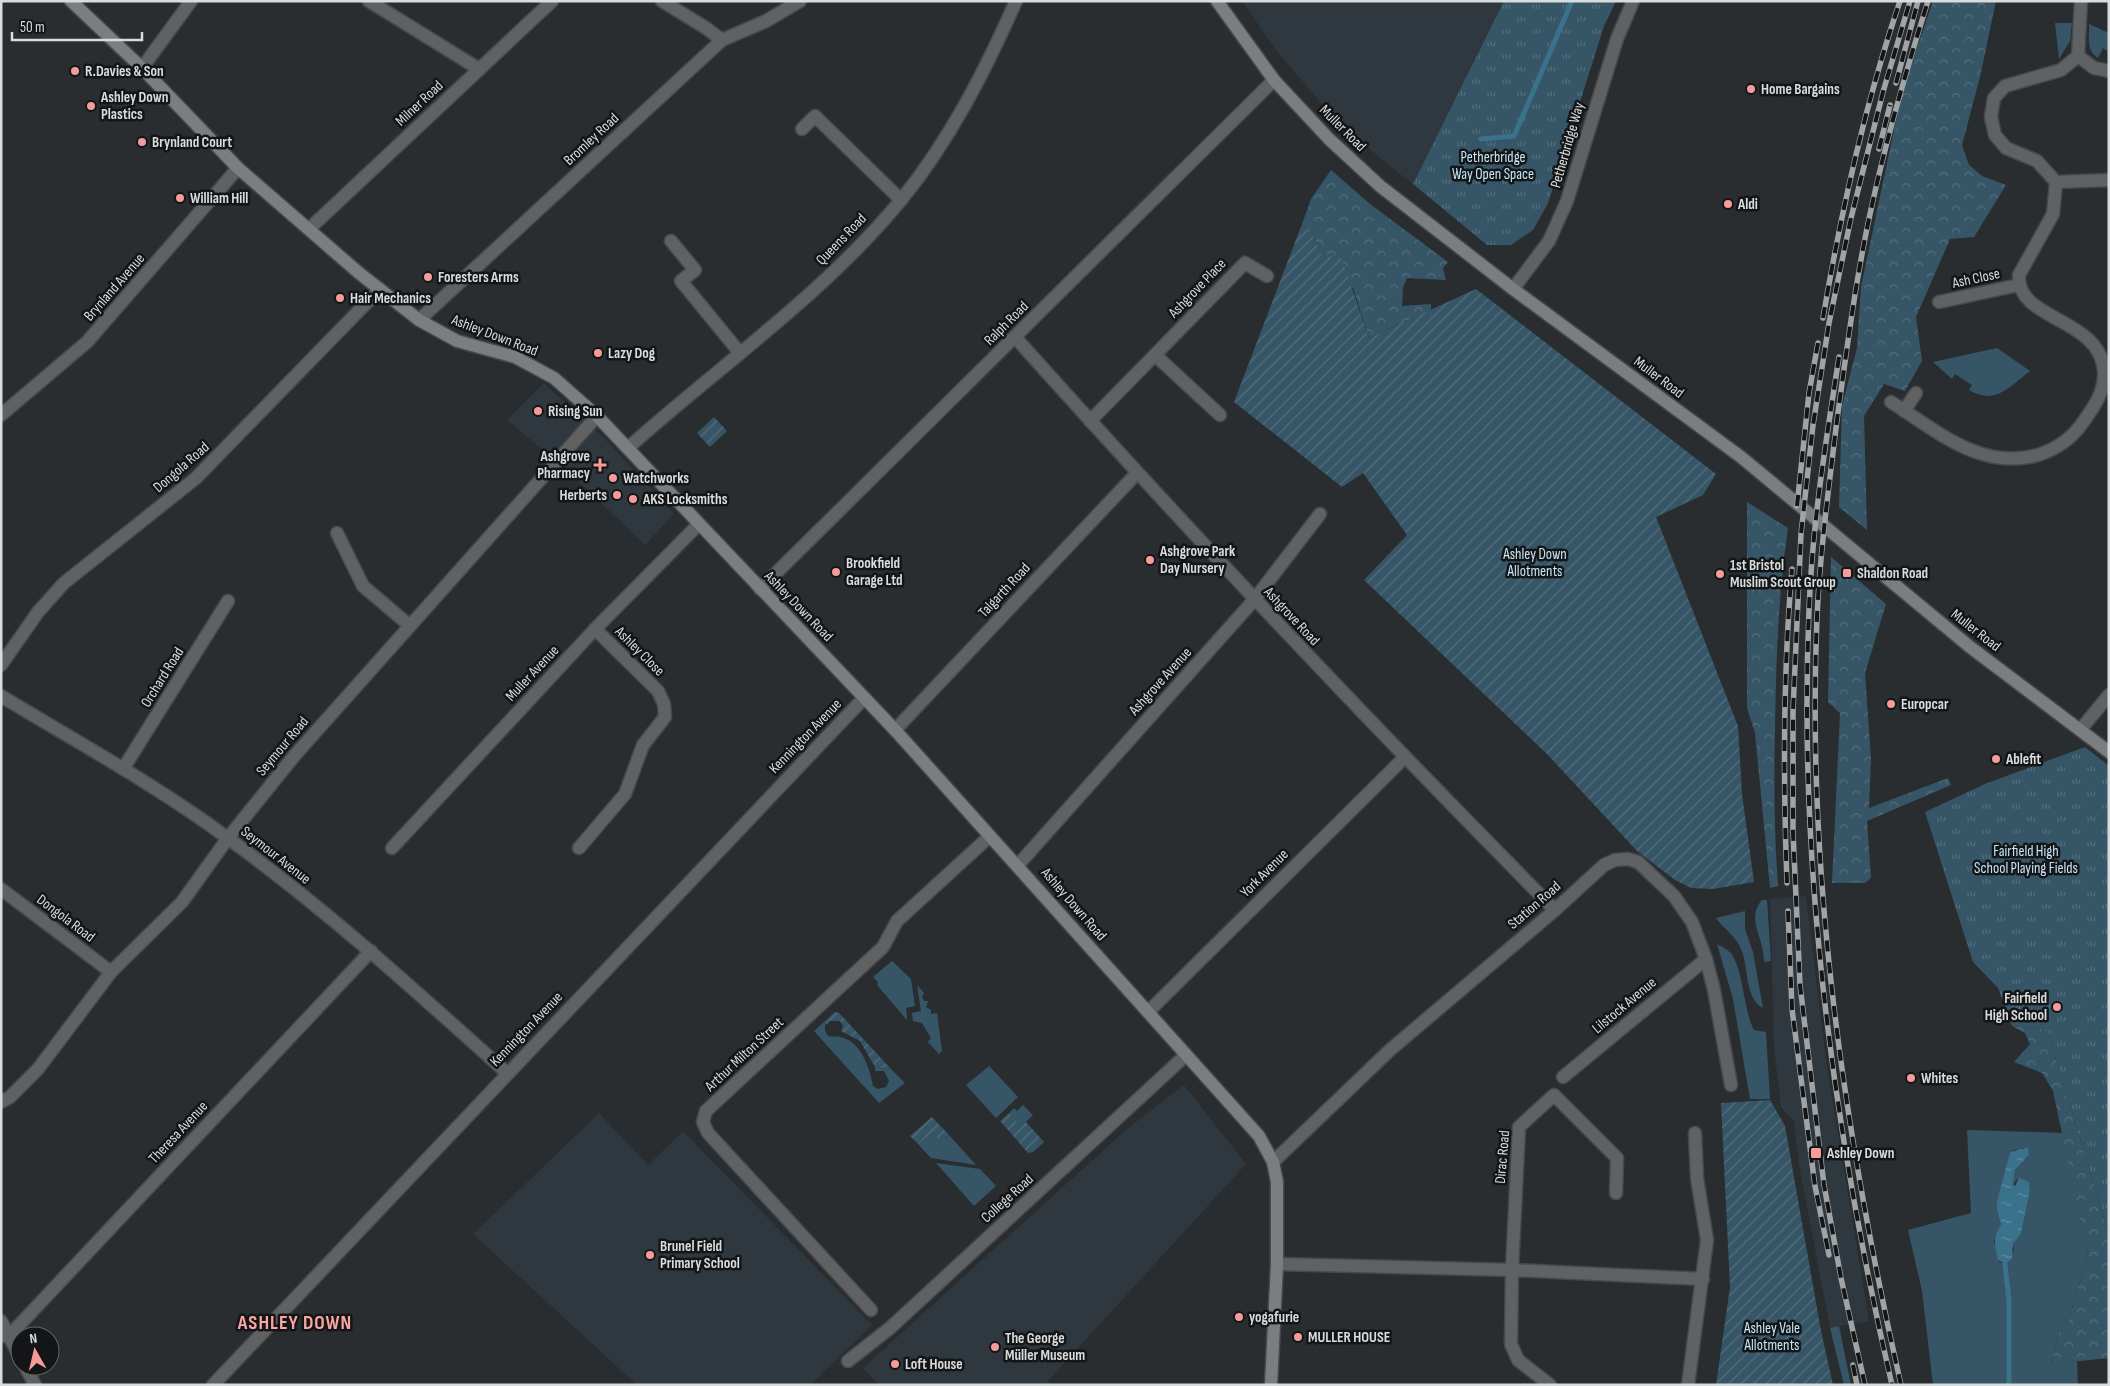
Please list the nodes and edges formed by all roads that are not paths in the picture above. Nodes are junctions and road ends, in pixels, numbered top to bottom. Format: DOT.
graph roads {
  1 [pos="70,1"];
  2 [pos="191,1"];
  3 [pos="369,1"];
  4 [pos="552,1"];
  5 [pos="662,1"];
  6 [pos="800,1"];
  7 [pos="1016,1"];
  8 [pos="1217,1"];
  9 [pos="1633,1"];
  10 [pos="2081,1"];
  11 [pos="722,40"];
  12 [pos="2078,56"];
  13 [pos="142,68"];
  14 [pos="479,69"];
  15 [pos="2109,71"];
  16 [pos="1274,80"];
  17 [pos="802,129"];
  18 [pos="238,168"];
  19 [pos="2109,180"];
  20 [pos="2056,182"];
  21 [pos="901,200"];
  22 [pos="310,229"];
  23 [pos="671,241"];
  24 [pos="1267,276"];
  25 [pos="2019,285"];
  26 [pos="1513,288"];
  27 [pos="380,289"];
  28 [pos="1939,302"];
  29 [pos="419,320"];
  30 [pos="1015,337"];
  31 [pos="740,353"];
  32 [pos="1155,355"];
  33 [pos="1916,393"];
  34 [pos="1891,402"];
  35 [pos="1904,411"];
  36 [pos="1,415"];
  37 [pos="1220,415"];
  38 [pos="597,416"];
  39 [pos="1090,421"];
  40 [pos="628,448"];
  41 [pos="1137,473"];
  42 [pos="1320,514"];
  43 [pos="699,524"];
  44 [pos="337,534"];
  45 [pos="760,589"];
  46 [pos="1254,600"];
  47 [pos="228,601"];
  48 [pos="410,625"];
  49 [pos="595,629"];
  50 [pos="1,665"];
  51 [pos="2109,695"];
  52 [pos="1,696"];
  53 [pos="864,698"];
  54 [pos="895,730"];
  55 [pos="2081,730"];
  56 [pos="2109,752"];
  57 [pos="1404,758"];
  58 [pos="123,770"];
  59 [pos="990,836"];
  60 [pos="228,838"];
  61 [pos="392,848"];
  62 [pos="579,848"];
  63 [pos="1018,865"];
  64 [pos="1,889"];
  65 [pos="1555,910"];
  66 [pos="371,951"];
  67 [pos="1706,959"];
  68 [pos="111,972"];
  69 [pos="1148,1012"];
  70 [pos="1186,1055"];
  71 [pos="507,1072"];
  72 [pos="1562,1077"];
  73 [pos="1731,1085"];
  74 [pos="1,1102"];
  75 [pos="1695,1133"];
  76 [pos="1273,1162"];
  77 [pos="1616,1193"];
  78 [pos="1277,1264"];
  79 [pos="1512,1270"];
  80 [pos="1703,1279"];
  81 [pos="871,1310"];
  82 [pos="1,1321"];
  83 [pos="5,1336"];
  84 [pos="848,1361"];
  85 [pos="212,1385"];
  86 [pos="1271,1385"];
  87 [pos="1550,1385"];
  88 [pos="1688,1385"];
  1 -- 13 [label="main road, Ashley Down Road"];
  2 -- 13 [label="street"];
  3 -- 14 [label="street"];
  4 -- 14 [label="street, Milner Road"];
  5 -- 11 [label="street"];
  6 -- 11 [label="street, Bromley Road"];
  7 -- 21 [label="street, Queens Road"];
  8 -- 16 [label="main road, Muller Road"];
  9 -- 26 [label="street, Petherbridge Way"];
  10 -- 12 [label="street"];
  11 -- 29 [label="street, Bromley Road"];
  12 -- 15 [label="street"];
  12 -- 20 [label="street"];
  13 -- 18 [label="main road, Ashley Down Road"];
  14 -- 22 [label="street, Milner Road"];
  16 -- 26 [label="main road, Muller Road"];
  16 -- 30 [label="street, Ralph Road"];
  17 -- 21 [label="street"];
  18 -- 22 [label="main road, Ashley Down Road"];
  18 -- 36 [label="street, Brynland Avenue"];
  19 -- 20 [label="street"];
  20 -- 25 [label="street"];
  21 -- 31 [label="street, Queens Road"];
  22 -- 27 [label="main road, Ashley Down Road"];
  23 -- 31 [label="street"];
  24 -- 32 [label="street, Ashgrove Place"];
  25 -- 28 [label="street, Ash Close"];
  25 -- 35 [label="street"];
  26 -- 55 [label="main road, Muller Road"];
  27 -- 29 [label="main road, Ashley Down Road"];
  27 -- 50 [label="street, Dongola Road"];
  29 -- 38 [label="main road, Ashley Down Road"];
  30 -- 39 [label="street, Ashgrove Road"];
  30 -- 45 [label="street, Ralph Road"];
  31 -- 40 [label="street, Queens Road"];
  32 -- 37 [label="street"];
  32 -- 39 [label="street, Ashgrove Place"];
  33 -- 35 [label="street"];
  34 -- 35 [label="street"];
  38 -- 40 [label="main road, Ashley Down Road"];
  38 -- 48 [label="street, Seymour Road"];
  39 -- 41 [label="street, Ashgrove Road"];
  40 -- 43 [label="main road, Ashley Down Road"];
  41 -- 46 [label="street, Ashgrove Road"];
  41 -- 54 [label="street, Talgarth Road"];
  42 -- 46 [label="street, Ashgrove Avenue"];
  43 -- 45 [label="main road, Ashley Down Road"];
  43 -- 49 [label="street, Muller Avenue"];
  44 -- 48 [label="street"];
  45 -- 53 [label="main road, Ashley Down Road"];
  46 -- 57 [label="street, Ashgrove Road"];
  46 -- 63 [label="street, Ashgrove Avenue"];
  47 -- 58 [label="street, Orchard Road"];
  48 -- 60 [label="street, Seymour Road"];
  49 -- 61 [label="street, Muller Avenue"];
  49 -- 62 [label="street, Ashley Close"];
  51 -- 55 [label="street"];
  52 -- 58 [label="street, Seymour Avenue"];
  53 -- 54 [label="main road, Ashley Down Road"];
  53 -- 71 [label="street, Kennington Avenue"];
  54 -- 59 [label="main road, Ashley Down Road"];
  55 -- 56 [label="main road, Muller Road"];
  57 -- 65 [label="street, Ashgrove Road"];
  57 -- 69 [label="street, York Avenue"];
  58 -- 60 [label="street, Seymour Avenue"];
  59 -- 63 [label="main road, Ashley Down Road"];
  59 -- 81 [label="street, Arthur Milton Street"];
  60 -- 66 [label="street, Seymour Avenue"];
  60 -- 68 [label="street, Seymour Road"];
  63 -- 69 [label="main road, Ashley Down Road"];
  64 -- 68 [label="street, Dongola Road"];
  65 -- 67 [label="street, Station Road"];
  65 -- 76 [label="street, Station Road"];
  66 -- 71 [label="street, Seymour Avenue"];
  66 -- 83 [label="street, Theresa Avenue"];
  67 -- 72 [label="street, Lilstock Avenue"];
  67 -- 73 [label="street, Station Road"];
  68 -- 74 [label="street, Seymour Road"];
  69 -- 70 [label="main road, Ashley Down Road"];
  70 -- 76 [label="main road, Ashley Down Road"];
  70 -- 84 [label="street, College Road"];
  71 -- 85 [label="street, Kennington Avenue"];
  75 -- 80 [label="street"];
  76 -- 78 [label="main road, Ashley Down Road"];
  77 -- 79 [label="street, Dirac Road"];
  78 -- 79 [label="street"];
  78 -- 86 [label="main road, Ashley Down Road"];
  79 -- 80 [label="street"];
  79 -- 87 [label="street, Dirac Road"];
  80 -- 88 [label="street"];
  82 -- 83 [label="street"];
}
